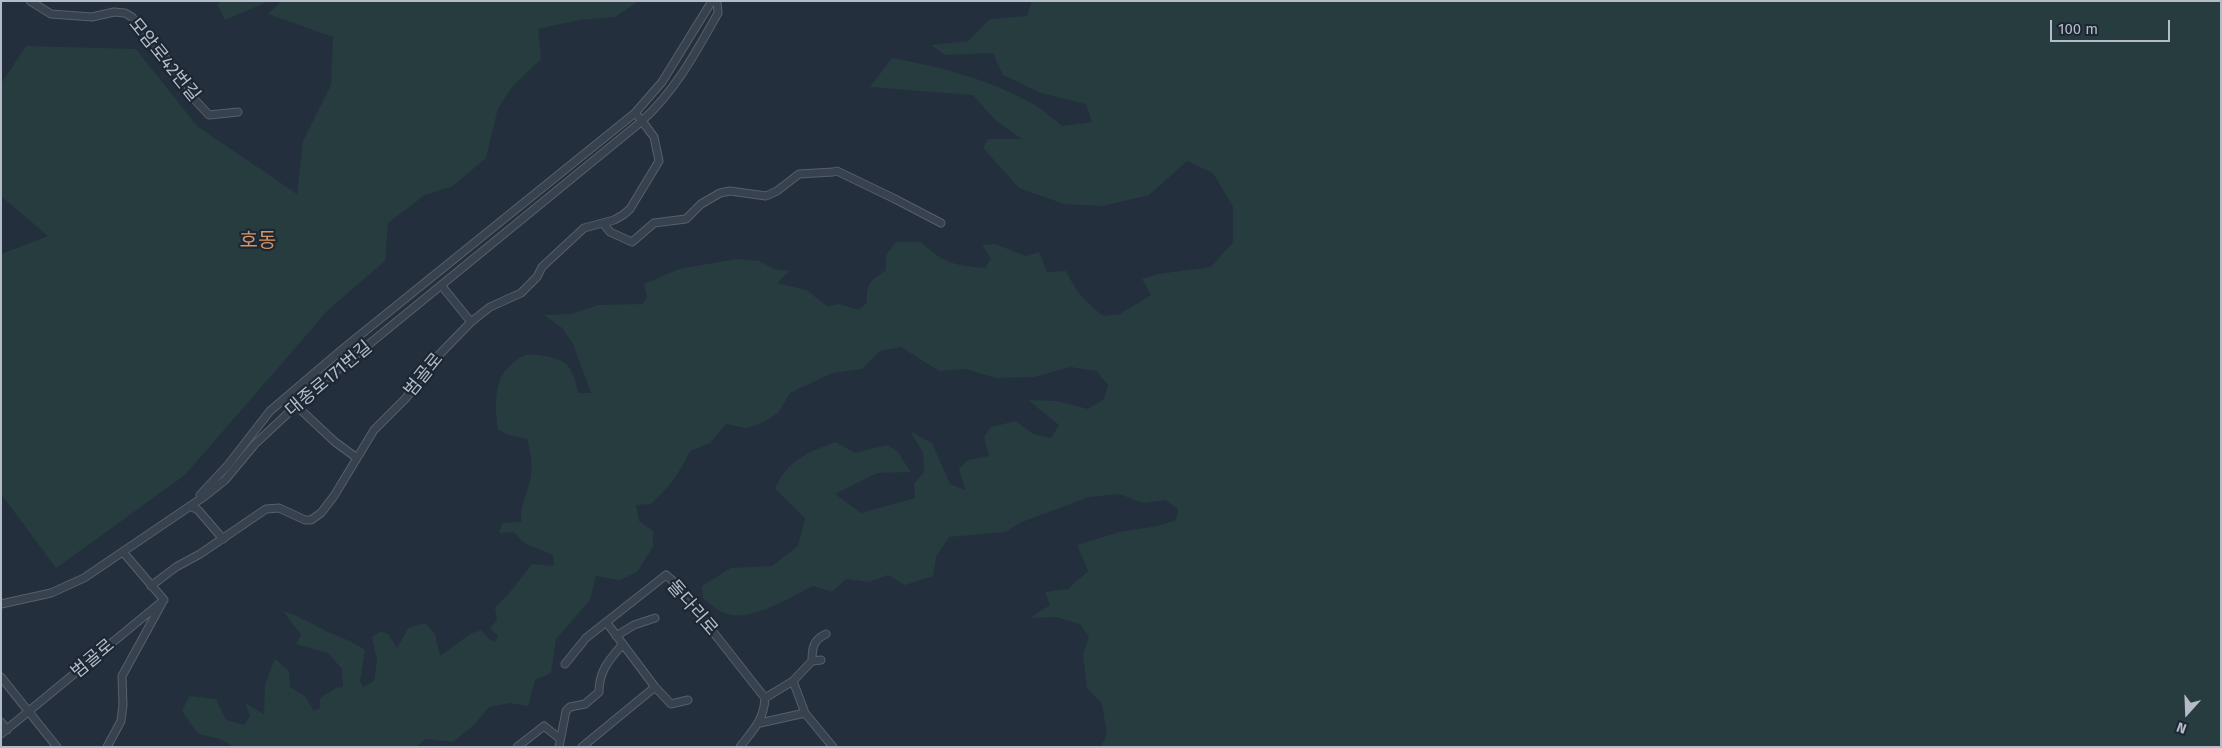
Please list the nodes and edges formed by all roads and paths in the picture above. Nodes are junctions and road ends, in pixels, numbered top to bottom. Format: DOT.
graph roads {
  1 [pos="30,1"];
  2 [pos="712,1"];
  3 [pos="717,1"];
  4 [pos="238,112"];
  5 [pos="635,113"];
  6 [pos="642,121"];
  7 [pos="603,222"];
  8 [pos="941,223"];
  9 [pos="441,285"];
  10 [pos="471,322"];
  11 [pos="287,397"];
  12 [pos="296,406"];
  13 [pos="357,458"];
  14 [pos="190,506"];
  15 [pos="223,539"];
  16 [pos="123,552"];
  17 [pos="151,586"];
  18 [pos="164,600"];
  19 [pos="1,604"];
  20 [pos="655,618"];
  21 [pos="607,624"];
  22 [pos="826,634"];
  23 [pos="616,636"];
  24 [pos="622,645"];
  25 [pos="821,660"];
  26 [pos="812,661"];
  27 [pos="564,664"];
  28 [pos="1,677"];
  29 [pos="794,681"];
  30 [pos="654,687"];
  31 [pos="764,698"];
  32 [pos="688,700"];
  33 [pos="28,712"];
  34 [pos="805,713"];
  35 [pos="1,722"];
  36 [pos="760,723"];
  37 [pos="4,732"];
  38 [pos="559,738"];
  39 [pos="57,747"];
  40 [pos="107,747"];
  41 [pos="517,747"];
  42 [pos="559,747"];
  43 [pos="582,747"];
  44 [pos="740,747"];
  45 [pos="832,747"];
  1 -- 4 [label="street, 모암로42번길"];
  2 -- 5 [label="street"];
  3 -- 6 [label="street, 대종로171번길"];
  5 -- 6 [label="street"];
  5 -- 11 [label="street"];
  6 -- 7 [label="street, 범골로"];
  6 -- 9 [label="street, 대종로171번길"];
  7 -- 8 [label="street"];
  7 -- 10 [label="street, 범골로"];
  9 -- 10 [label="street"];
  9 -- 12 [label="street, 대종로171번길"];
  10 -- 13 [label="street, 범골로"];
  11 -- 12 [label="street"];
  11 -- 14 [label="street"];
  12 -- 13 [label="street"];
  12 -- 14 [label="street, 대종로171번길"];
  13 -- 15 [label="street, 범골로"];
  14 -- 15 [label="street"];
  14 -- 16 [label="street, 대종로171번길"];
  15 -- 17 [label="street, 범골로"];
  16 -- 17 [label="street"];
  16 -- 19 [label="street, 대종로171번길"];
  17 -- 18 [label="street"];
  18 -- 33 [label="street, 범골로"];
  18 -- 40 [label="street"];
  20 -- 23 [label="street, 돌다리로"];
  21 -- 23 [label="street"];
  21 -- 27 [label="street, 돌다리로"];
  21 -- 31 [label="street, 돌다리로"];
  22 -- 26 [label="street"];
  23 -- 24 [label="street"];
  24 -- 30 [label="street"];
  24 -- 38 [label="street"];
  25 -- 26 [label="street"];
  26 -- 29 [label="street"];
  28 -- 33 [label="street"];
  29 -- 31 [label="street"];
  29 -- 34 [label="street"];
  30 -- 32 [label="street"];
  30 -- 43 [label="street"];
  31 -- 36 [label="street"];
  33 -- 37 [label="street, 범골로"];
  33 -- 39 [label="street"];
  34 -- 36 [label="street"];
  34 -- 45 [label="street"];
  35 -- 37 [label="street, 범골로"];
  36 -- 44 [label="street"];
  38 -- 41 [label="street"];
  38 -- 42 [label="street"];
}
